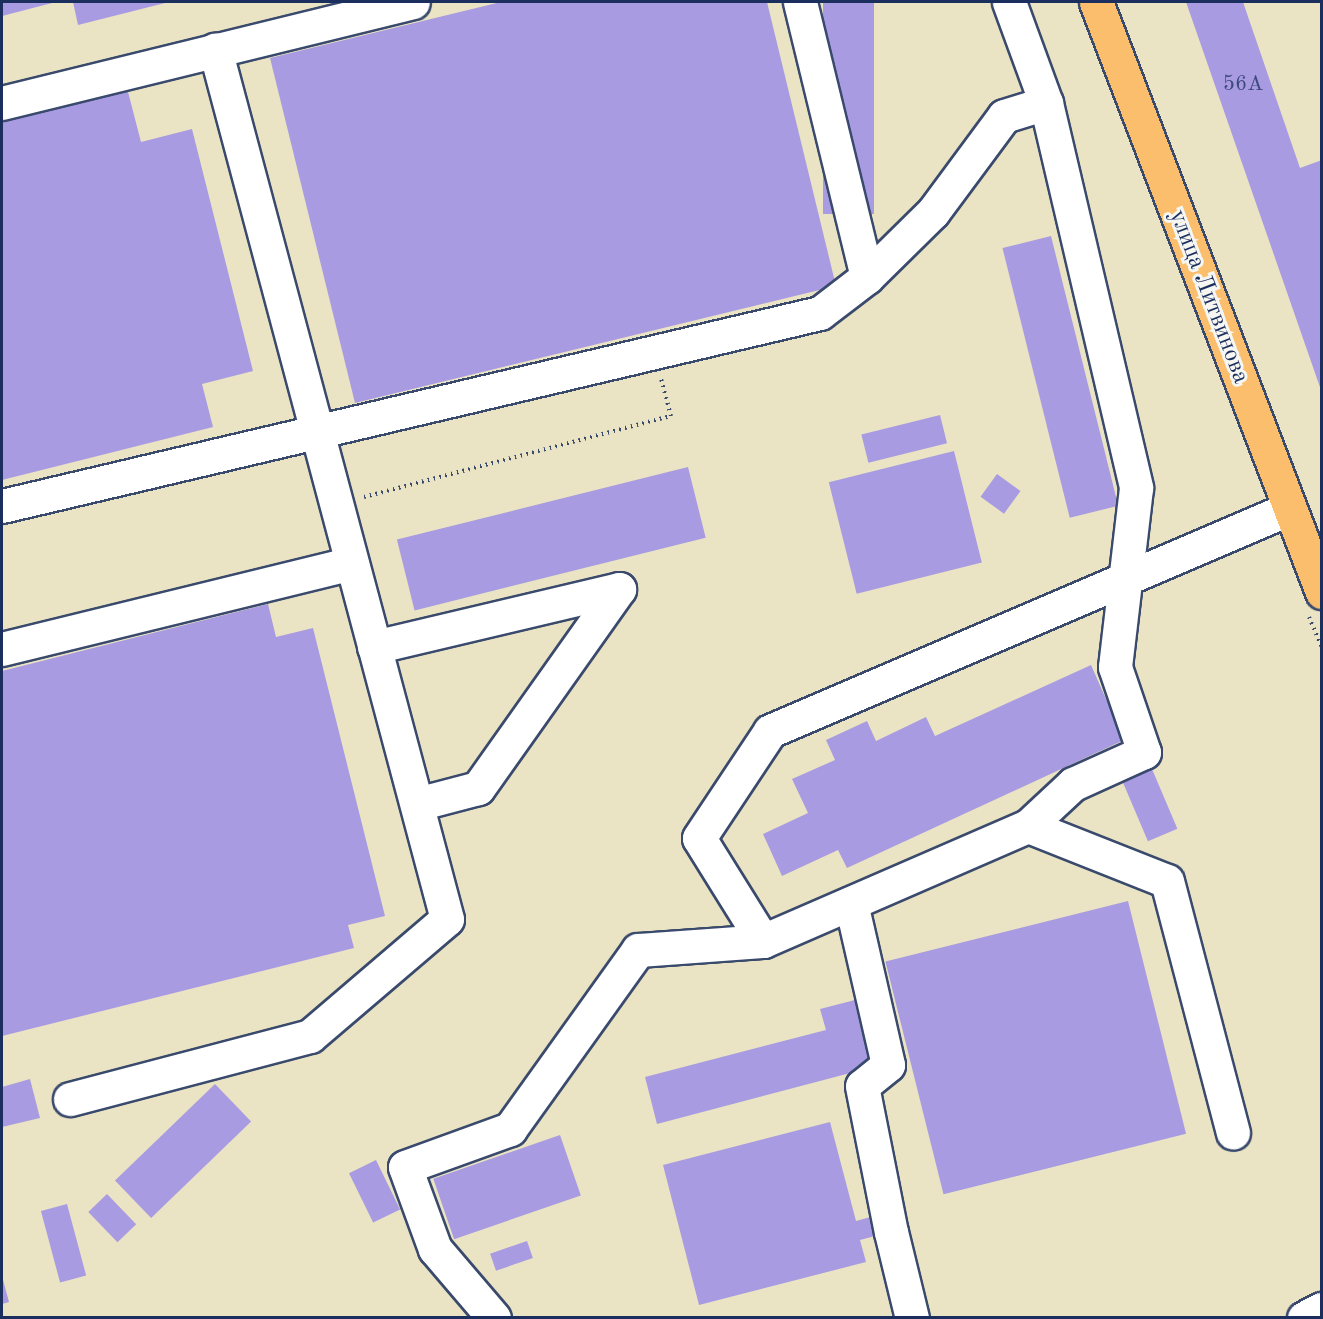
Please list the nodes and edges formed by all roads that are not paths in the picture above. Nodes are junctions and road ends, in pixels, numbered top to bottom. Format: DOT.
graph roads {
  1 [pos="413,2"];
  2 [pos="800,2"];
  3 [pos="1009,2"];
  4 [pos="1096,2"];
  5 [pos="214,49"];
  6 [pos="2,103"];
  7 [pos="1046,103"];
  8 [pos="867,277"];
  9 [pos="316,430"];
  10 [pos="2,506"];
  11 [pos="1288,509"];
  12 [pos="352,563"];
  13 [pos="1125,579"];
  14 [pos="1322,592"];
  15 [pos="374,647"];
  16 [pos="2,649"];
  17 [pos="417,804"];
  18 [pos="1028,826"];
  19 [pos="851,903"];
  20 [pos="762,941"];
  21 [pos="70,1099"];
  22 [pos="1233,1132"];
  23 [pos="1322,1309"];
  24 [pos="494,1317"];
  25 [pos="912,1317"];
  26 [pos="1304,1317"];
  1 -- 5 [label="lane"];
  2 -- 8 [label="lane"];
  3 -- 7 [label="lane"];
  4 -- 11 [label="main road, улица Литвинова"];
  5 -- 6 [label="lane"];
  5 -- 9 [label="lane"];
  7 -- 8 [label="lane"];
  7 -- 13 [label="lane"];
  8 -- 9 [label="lane"];
  9 -- 10 [label="lane"];
  9 -- 12 [label="lane"];
  11 -- 13 [label="lane"];
  11 -- 14 [label="main road, улица Литвинова"];
  12 -- 15 [label="lane"];
  12 -- 16 [label="lane"];
  13 -- 18 [label="lane"];
  13 -- 20 [label="lane"];
  15 -- 17 [label="lane"];
  15 -- 17 [label="lane"];
  17 -- 21 [label="lane"];
  18 -- 19 [label="lane"];
  18 -- 22 [label="lane"];
  19 -- 20 [label="lane"];
  19 -- 25 [label="lane"];
  20 -- 24 [label="lane"];
  23 -- 26 [label="lane"];
}
